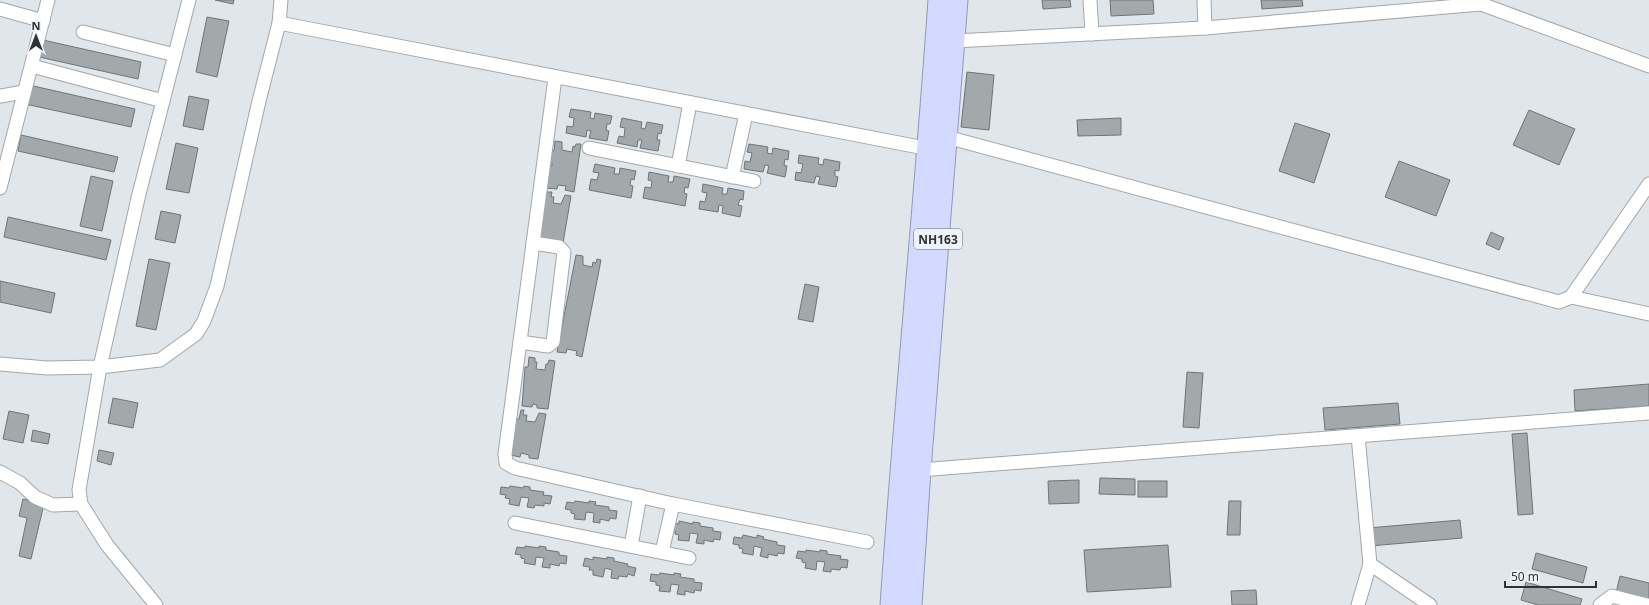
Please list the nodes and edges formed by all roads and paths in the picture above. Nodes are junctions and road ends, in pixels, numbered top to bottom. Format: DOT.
graph roads {
  1 [pos="48,0"];
  2 [pos="189,0"];
  3 [pos="281,0"];
  4 [pos="939,0"];
  5 [pos="957,0"];
  6 [pos="1090,0"];
  7 [pos="1204,0"];
  8 [pos="0,9"];
  9 [pos="43,21"];
  10 [pos="279,23"];
  11 [pos="1206,28"];
  12 [pos="83,32"];
  13 [pos="1092,34"];
  14 [pos="954,41"];
  15 [pos="175,55"];
  16 [pos="32,66"];
  17 [pos="1649,66"];
  18 [pos="556,78"];
  19 [pos="24,92"];
  20 [pos="0,96"];
  21 [pos="163,101"];
  22 [pos="690,103"];
  23 [pos="746,114"];
  24 [pos="937,143"];
  25 [pos="589,148"];
  26 [pos="678,166"];
  27 [pos="732,177"];
  28 [pos="754,181"];
  29 [pos="1649,184"];
  30 [pos="0,188"];
  31 [pos="533,243"];
  32 [pos="1571,297"];
  33 [pos="1649,314"];
  34 [pos="520,342"];
  35 [pos="0,364"];
  36 [pos="100,367"];
  37 [pos="1649,413"];
  38 [pos="1358,436"];
  39 [pos="920,470"];
  40 [pos="0,472"];
  41 [pos="640,496"];
  42 [pos="81,504"];
  43 [pos="673,504"];
  44 [pos="515,523"];
  45 [pos="867,542"];
  46 [pos="631,546"];
  47 [pos="662,552"];
  48 [pos="689,558"];
  49 [pos="1370,564"];
  50 [pos="156,605"];
  51 [pos="892,605"];
  52 [pos="911,605"];
  53 [pos="1358,605"];
  54 [pos="1430,605"];
  55 [pos="1600,605"];
  56 [pos="1647,605"];
  1 -- 9 [label="street"];
  2 -- 15 [label="street"];
  3 -- 10 [label="street"];
  4 -- 24 [label="highway, NH163"];
  5 -- 14 [label="highway, NH163"];
  6 -- 13 [label="street"];
  7 -- 11 [label="street"];
  8 -- 9 [label="street"];
  9 -- 16 [label="street"];
  10 -- 18 [label="street"];
  10 -- 36 [label="street"];
  11 -- 13 [label="street"];
  11 -- 17 [label="street"];
  12 -- 15 [label="street"];
  13 -- 14 [label="street"];
  14 -- 24 [label="highway, NH163"];
  15 -- 21 [label="street"];
  16 -- 19 [label="street"];
  16 -- 21 [label="street"];
  18 -- 22 [label="street"];
  18 -- 31 [label="street"];
  19 -- 20 [label="street"];
  19 -- 30 [label="street"];
  21 -- 36 [label="street"];
  22 -- 23 [label="street"];
  22 -- 26 [label="street"];
  23 -- 24 [label="street"];
  23 -- 27 [label="street"];
  24 -- 32 [label="street"];
  24 -- 39 [label="highway, NH163"];
  24 -- 51 [label="highway, NH163"];
  25 -- 26 [label="street"];
  26 -- 27 [label="street"];
  27 -- 28 [label="street"];
  29 -- 32 [label="street"];
  31 -- 34 [label="street"];
  31 -- 34 [label="street"];
  32 -- 33 [label="street"];
  34 -- 41 [label="street"];
  35 -- 36 [label="street"];
  36 -- 42 [label="street"];
  37 -- 38 [label="street"];
  38 -- 39 [label="street"];
  38 -- 49 [label="street"];
  39 -- 52 [label="highway, NH163"];
  40 -- 42 [label="street"];
  41 -- 43 [label="street"];
  41 -- 46 [label="street"];
  42 -- 50 [label="street"];
  43 -- 45 [label="street"];
  43 -- 47 [label="street"];
  44 -- 46 [label="street"];
  46 -- 47 [label="street"];
  47 -- 48 [label="street"];
  49 -- 53 [label="street"];
  49 -- 54 [label="street"];
  55 -- 56 [label="street"];
}
